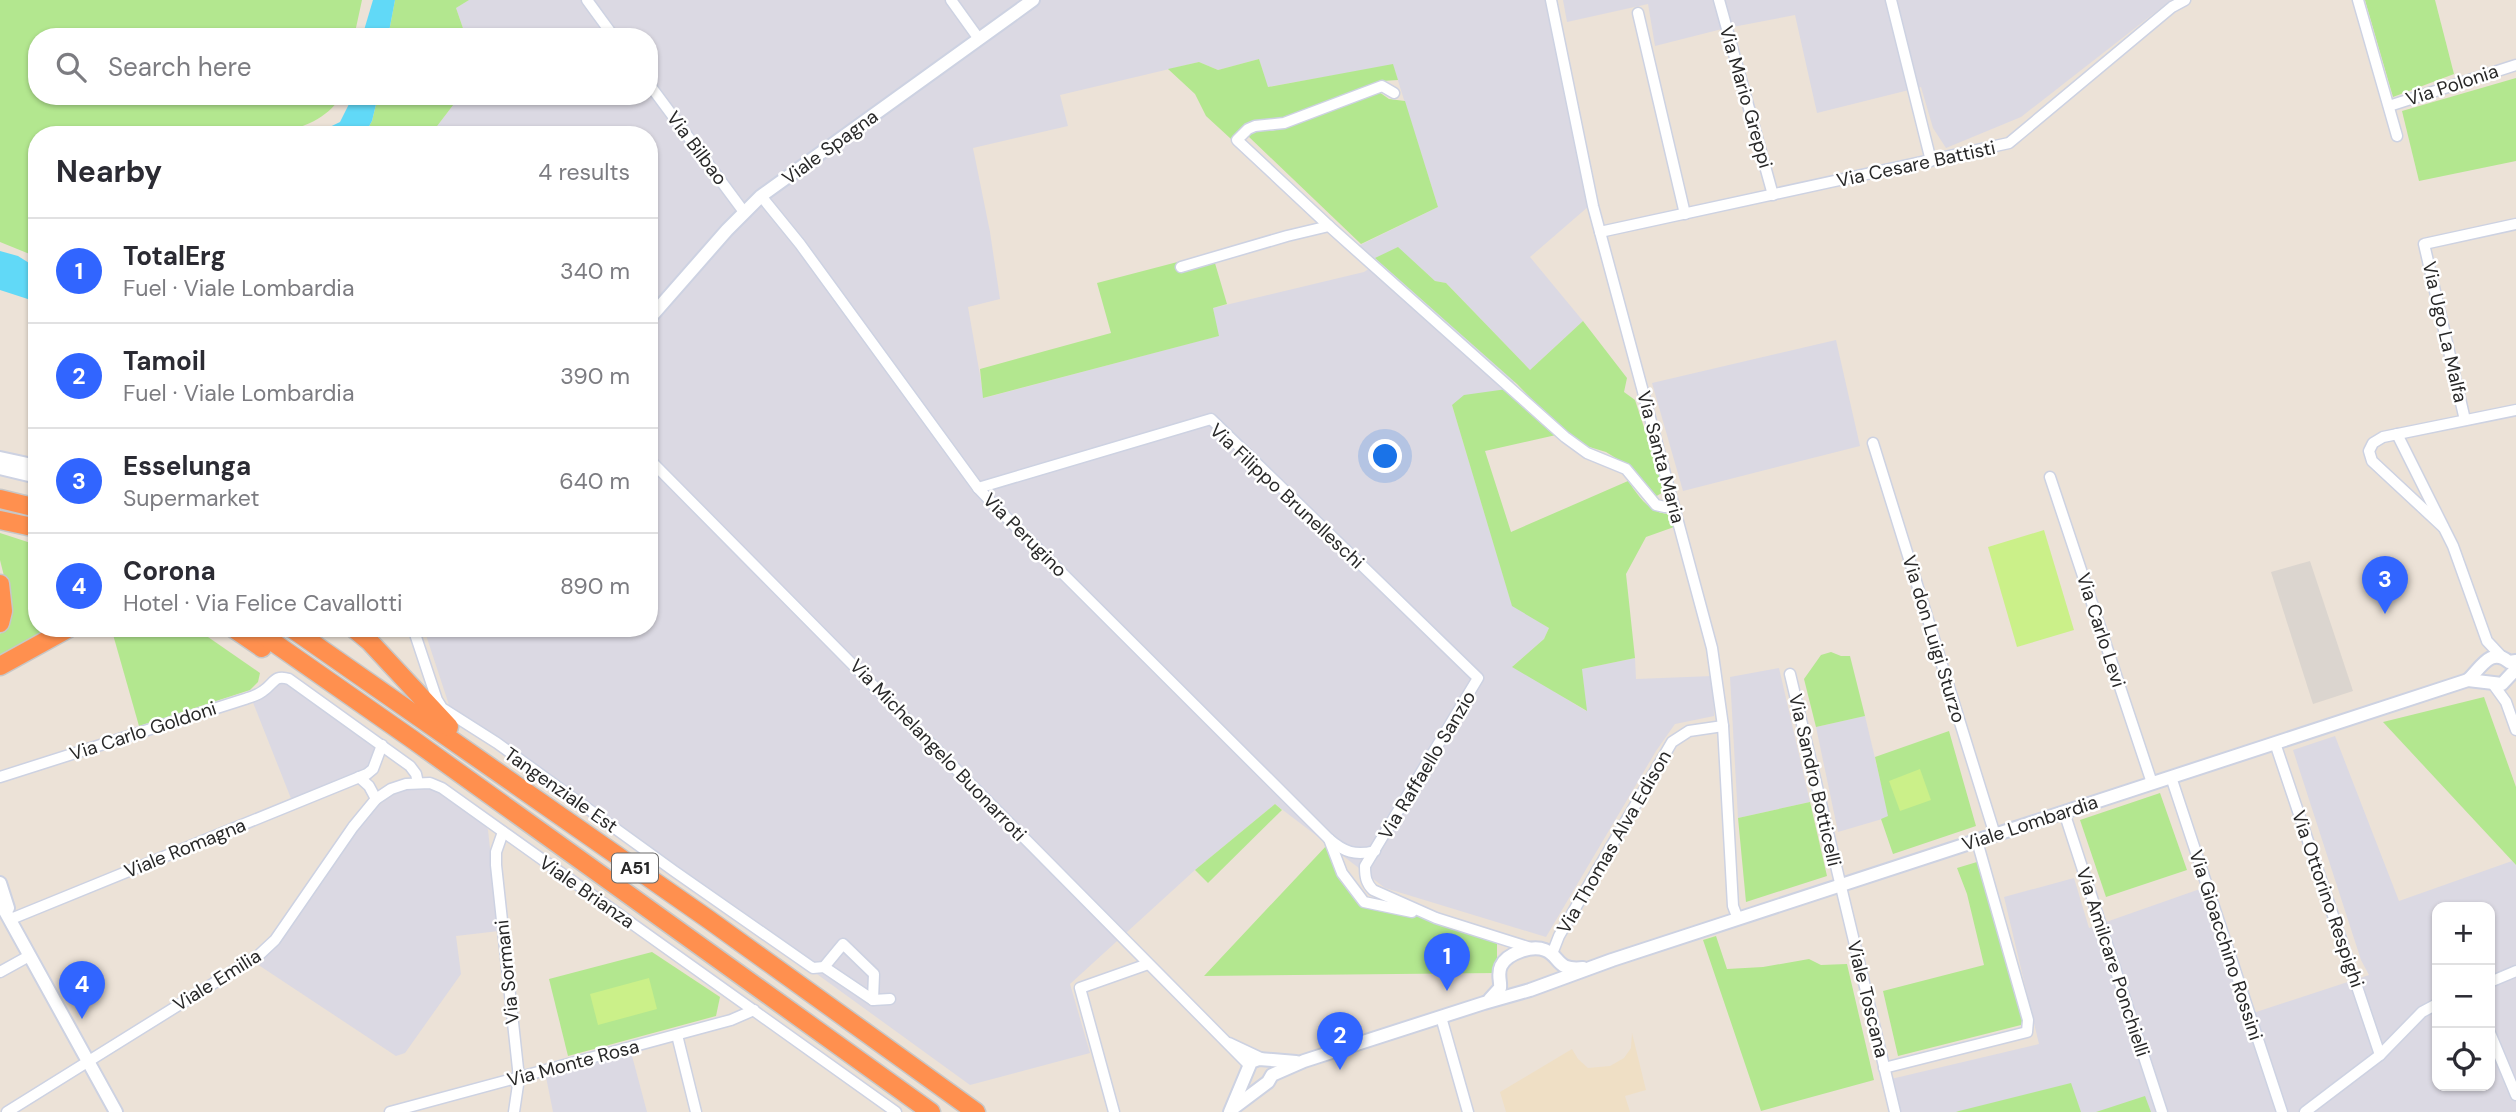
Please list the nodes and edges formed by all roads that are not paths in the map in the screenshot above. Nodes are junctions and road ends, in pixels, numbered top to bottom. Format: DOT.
graph roads {
  1 [pos="587,0"];
  2 [pos="951,0"];
  3 [pos="1033,0"];
  4 [pos="1551,0"];
  5 [pos="1719,0"];
  6 [pos="1891,0"];
  7 [pos="2185,0"];
  8 [pos="2358,0"];
  9 [pos="1638,13"];
  10 [pos="607,28"];
  11 [pos="979,39"];
  12 [pos="2516,65"];
  13 [pos="1394,93"];
  14 [pos="658,96"];
  15 [pos="2389,106"];
  16 [pos="2397,136"];
  17 [pos="1931,161"];
  18 [pos="1773,195"];
  19 [pos="761,196"];
  20 [pos="744,212"];
  21 [pos="1685,214"];
  22 [pos="2516,224"];
  23 [pos="1329,226"];
  24 [pos="1600,232"];
  25 [pos="1181,267"];
  26 [pos="658,309"];
  27 [pos="2516,410"];
  28 [pos="2465,420"];
  29 [pos="2397,434"];
  30 [pos="1874,443"];
  31 [pos="0,458"];
  32 [pos="28,464"];
  33 [pos="658,467"];
  34 [pos="0,468"];
  35 [pos="28,475"];
  36 [pos="2050,477"];
  37 [pos="978,488"];
  38 [pos="0,499"];
  39 [pos="28,506"];
  40 [pos="1674,506"];
  41 [pos="0,520"];
  42 [pos="28,526"];
  43 [pos="2443,527"];
  44 [pos="0,584"];
  45 [pos="0,624"];
  46 [pos="53,637"];
  47 [pos="246,637"];
  48 [pos="266,637"];
  49 [pos="303,637"];
  50 [pos="364,637"];
  51 [pos="416,637"];
  52 [pos="2487,641"];
  53 [pos="2484,663"];
  54 [pos="0,666"];
  55 [pos="2510,667"];
  56 [pos="1790,674"];
  57 [pos="1478,678"];
  58 [pos="2468,680"];
  59 [pos="2491,684"];
  60 [pos="2506,702"];
  61 [pos="379,716"];
  62 [pos="1723,726"];
  63 [pos="2516,730"];
  64 [pos="2275,743"];
  65 [pos="382,745"];
  66 [pos="0,776"];
  67 [pos="359,778"];
  68 [pos="2171,778"];
  69 [pos="418,783"];
  70 [pos="2152,783"];
  71 [pos="376,799"];
  72 [pos="2063,813"];
  73 [pos="503,832"];
  74 [pos="1995,835"];
  75 [pos="1328,839"];
  76 [pos="1977,841"];
  77 [pos="1375,851"];
  78 [pos="0,883"];
  79 [pos="1840,886"];
  80 [pos="0,902"];
  81 [pos="1436,918"];
  82 [pos="11,919"];
  83 [pos="708,919"];
  84 [pos="1738,919"];
  85 [pos="1498,939"];
  86 [pos="1531,948"];
  87 [pos="29,956"];
  88 [pos="1554,958"];
  89 [pos="1505,961"];
  90 [pos="1148,964"];
  91 [pos="824,967"];
  92 [pos="1592,967"];
  93 [pos="2516,971"];
  94 [pos="0,972"];
  95 [pos="2495,980"];
  96 [pos="1501,982"];
  97 [pos="1550,982"];
  98 [pos="1517,993"];
  99 [pos="890,999"];
  100 [pos="873,1000"];
  101 [pos="1483,1003"];
  102 [pos="2432,1006"];
  103 [pos="754,1010"];
  104 [pos="1441,1017"];
  105 [pos="677,1035"];
  106 [pos="1226,1041"];
  107 [pos="2495,1045"];
  108 [pos="2380,1055"];
  109 [pos="1264,1060"];
  110 [pos="87,1061"];
  111 [pos="1304,1061"];
  112 [pos="1884,1068"];
  113 [pos="1248,1069"];
  114 [pos="519,1078"];
  115 [pos="1268,1079"];
  116 [pos="2516,1095"];
  117 [pos="1231,1111"];
  118 [pos="7,1112"];
  119 [pos="116,1112"];
  120 [pos="390,1112"];
  121 [pos="514,1112"];
  122 [pos="696,1112"];
  123 [pos="896,1112"];
  124 [pos="931,1112"];
  125 [pos="976,1112"];
  126 [pos="1114,1112"];
  127 [pos="1468,1112"];
  128 [pos="1895,1112"];
  129 [pos="2162,1112"];
  130 [pos="2282,1112"];
  131 [pos="2305,1112"];
  1 -- 10 [label="street"];
  2 -- 11 [label="street"];
  3 -- 11 [label="street, Viale Spagna"];
  4 -- 24 [label="street, Via Santa Maria"];
  5 -- 18 [label="street, Via Mario Greppi"];
  6 -- 17 [label="street"];
  7 -- 17 [label="street, Via Cesare Battisti"];
  8 -- 15 [label="street"];
  9 -- 21 [label="street"];
  11 -- 19 [label="street, Viale Spagna"];
  12 -- 15 [label="street, Via Polonia"];
  13 -- 23 [label="street"];
  14 -- 20 [label="street, Via Bilbao"];
  15 -- 16 [label="street"];
  17 -- 18 [label="street, Via Cesare Battisti"];
  18 -- 21 [label="street, Via Cesare Battisti"];
  19 -- 20 [label="street, Viale Spagna"];
  19 -- 37 [label="street, Via Perugino"];
  20 -- 26 [label="street, Viale Spagna"];
  21 -- 24 [label="street, Via Cesare Battisti"];
  22 -- 28 [label="street, Via Ugo La Malfa"];
  23 -- 25 [label="street"];
  23 -- 40 [label="street"];
  24 -- 40 [label="street, Via Santa Maria"];
  27 -- 28 [label="street"];
  28 -- 29 [label="street"];
  29 -- 43 [label="street"];
  29 -- 43 [label="street"];
  30 -- 74 [label="street, Via don Luigi Sturzo"];
  31 -- 32 [label="street"];
  33 -- 90 [label="street, Via Michelangelo Buonarroti"];
  34 -- 35 [label="street"];
  36 -- 70 [label="street, Via Carlo Levi"];
  37 -- 57 [label="street, Via Filippo Brunelleschi"];
  37 -- 75 [label="street, Via Perugino"];
  38 -- 39 [label="highway"];
  40 -- 62 [label="street, Via Santa Maria"];
  41 -- 42 [label="highway"];
  43 -- 52 [label="street"];
  44 -- 45 [label="highway"];
  46 -- 54 [label="highway"];
  47 -- 61 [label="highway"];
  48 -- 61 [label="highway, A51"];
  49 -- 83 [label="highway, Tangenziale Est / A51"];
  50 -- 83 [label="highway"];
  51 -- 91 [label="street"];
  52 -- 53 [label="street"];
  52 -- 55 [label="street"];
  53 -- 55 [label="street, Viale Lombardia"];
  53 -- 58 [label="street, Viale Lombardia"];
  53 -- 59 [label="street"];
  55 -- 59 [label="street, Viale Lombardia"];
  55 -- 60 [label="street"];
  56 -- 79 [label="street, Via Sandro Botticelli"];
  57 -- 77 [label="street, Via Raffaello Sanzio"];
  58 -- 59 [label="street, Viale Lombardia"];
  58 -- 64 [label="street, Viale Lombardia"];
  59 -- 60 [label="street"];
  60 -- 63 [label="street"];
  61 -- 124 [label="highway, A51"];
  62 -- 84 [label="street, Via Santa Maria"];
  62 -- 88 [label="street, Via Thomas Alva Edison"];
  64 -- 68 [label="street, Viale Lombardia"];
  64 -- 108 [label="street, Via Ottorino Respighi"];
  65 -- 66 [label="street, Via Carlo Goldoni"];
  65 -- 67 [label="street, Viale Romagna"];
  65 -- 69 [label="street"];
  67 -- 71 [label="street"];
  67 -- 82 [label="street, Viale Romagna"];
  68 -- 70 [label="street, Viale Lombardia"];
  68 -- 130 [label="street, Via Gioacchino Rossini"];
  69 -- 71 [label="street, Viale Emilia"];
  69 -- 73 [label="street, Viale Brianza"];
  70 -- 72 [label="street, Viale Lombardia"];
  71 -- 110 [label="street, Viale Emilia"];
  72 -- 74 [label="street, Viale Lombardia"];
  72 -- 129 [label="street, Via Amilcare Ponchielli"];
  73 -- 103 [label="street, Viale Brianza"];
  73 -- 114 [label="street, Via Sormani"];
  74 -- 76 [label="street, Viale Lombardia"];
  75 -- 77 [label="street, Via Perugino"];
  75 -- 81 [label="street, Via Perugino"];
  76 -- 79 [label="street, Viale Lombardia"];
  76 -- 112 [label="street"];
  77 -- 81 [label="street, Via Perugino"];
  78 -- 82 [label="street"];
  79 -- 84 [label="street, Viale Lombardia"];
  79 -- 112 [label="street, Viale Toscana"];
  80 -- 82 [label="street"];
  81 -- 85 [label="street, Via Perugino"];
  82 -- 87 [label="street"];
  83 -- 125 [label="highway, Tangenziale Est / A51"];
  84 -- 92 [label="street, Viale Lombardia"];
  85 -- 86 [label="street, Via Perugino"];
  85 -- 89 [label="street"];
  86 -- 88 [label="street, Viale Lombardia"];
  86 -- 89 [label="street"];
  87 -- 94 [label="street"];
  87 -- 110 [label="street"];
  88 -- 92 [label="street, Viale Lombardia"];
  88 -- 97 [label="street"];
  89 -- 96 [label="street"];
  90 -- 106 [label="street, Via Michelangelo Buonarroti"];
  90 -- 126 [label="street"];
  91 -- 100 [label="street"];
  91 -- 100 [label="street"];
  92 -- 97 [label="street, Viale Lombardia"];
  93 -- 95 [label="street"];
  96 -- 98 [label="street"];
  96 -- 101 [label="street"];
  97 -- 98 [label="street, Viale Lombardia"];
  98 -- 101 [label="street, Viale Lombardia"];
  99 -- 100 [label="street"];
  101 -- 104 [label="street, Viale Lombardia"];
  102 -- 108 [label="street"];
  103 -- 105 [label="street, Via Monte Rosa"];
  103 -- 123 [label="street, Viale Brianza"];
  104 -- 111 [label="street, Viale Lombardia"];
  104 -- 127 [label="street"];
  105 -- 114 [label="street, Via Monte Rosa"];
  105 -- 122 [label="street"];
  106 -- 109 [label="street, Via Michelangelo Buonarroti"];
  106 -- 113 [label="street, Via Michelangelo Buonarroti"];
  107 -- 116 [label="street"];
  108 -- 131 [label="street"];
  109 -- 111 [label="street, Viale Lombardia"];
  109 -- 113 [label="street, Viale Lombardia"];
  109 -- 115 [label="street"];
  110 -- 118 [label="street, Viale Emilia"];
  110 -- 119 [label="street"];
  111 -- 115 [label="street, Viale Lombardia"];
  112 -- 128 [label="street, Viale Toscana"];
  113 -- 115 [label="street"];
  113 -- 117 [label="street, Viale Lombardia"];
  114 -- 120 [label="street, Via Monte Rosa"];
  114 -- 121 [label="street, Via Sormani"];
  115 -- 117 [label="street, Viale Lombardia"];
}
